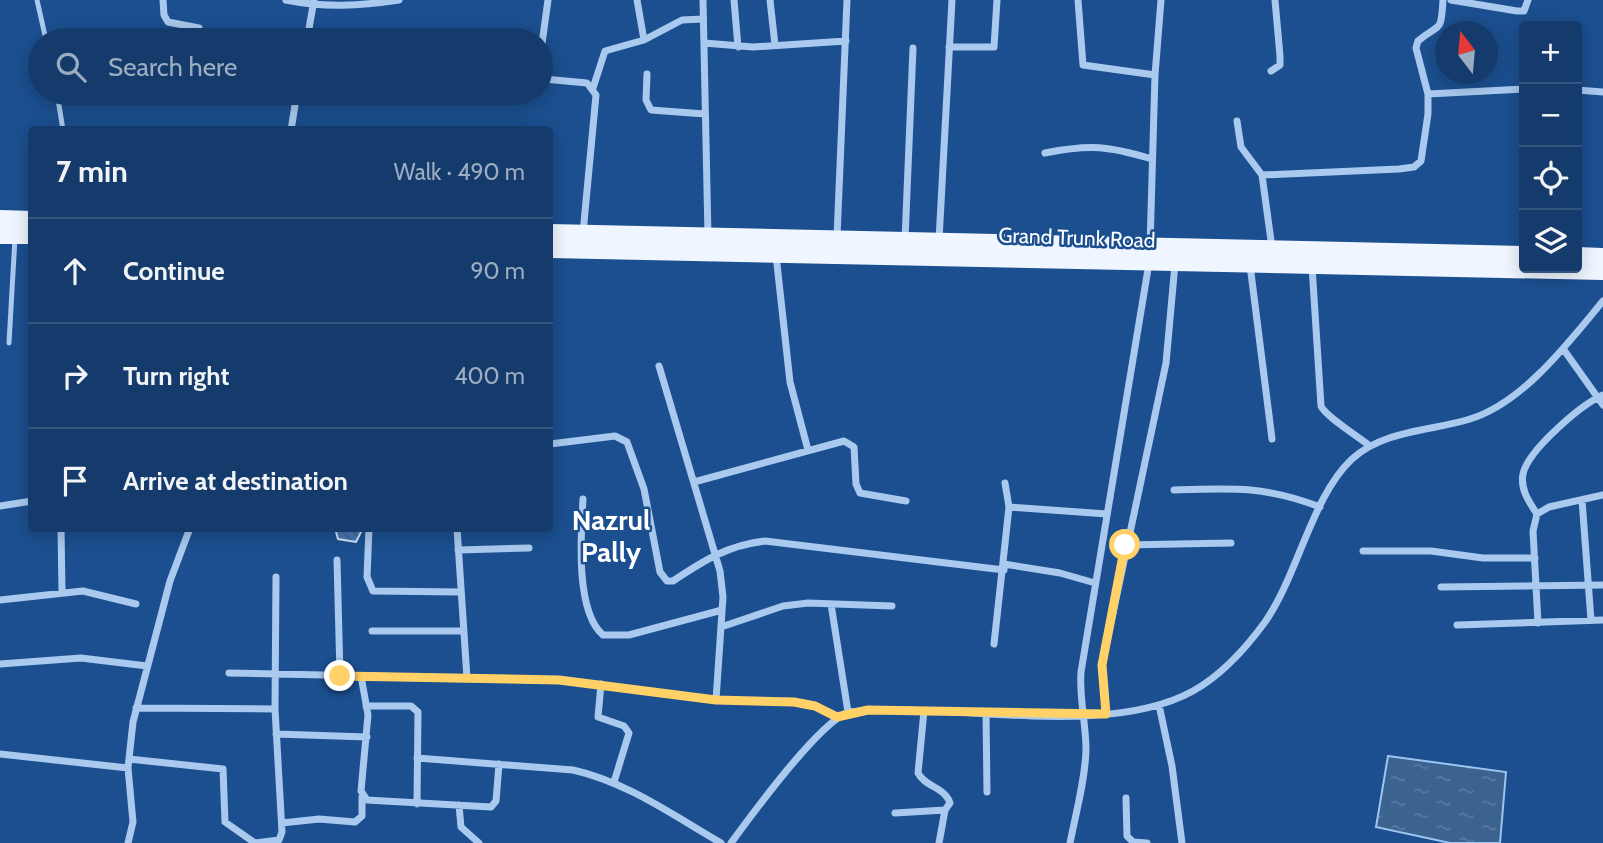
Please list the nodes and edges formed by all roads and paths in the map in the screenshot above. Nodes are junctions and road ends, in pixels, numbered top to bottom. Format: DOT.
graph roads {
  1 [pos="37,0"];
  2 [pos="163,0"];
  3 [pos="286,0"];
  4 [pos="399,0"];
  5 [pos="548,0"];
  6 [pos="637,0"];
  7 [pos="703,0"];
  8 [pos="734,0"];
  9 [pos="770,0"];
  10 [pos="847,0"];
  11 [pos="952,0"];
  12 [pos="997,0"];
  13 [pos="1078,0"];
  14 [pos="1161,0"];
  15 [pos="1275,0"];
  16 [pos="1443,0"];
  17 [pos="1451,0"];
  18 [pos="1528,0"];
  19 [pos="314,3"];
  20 [pos="704,19"];
  21 [pos="43,28"];
  22 [pos="199,28"];
  23 [pos="309,28"];
  24 [pos="544,28"];
  25 [pos="644,40"];
  26 [pos="846,41"];
  27 [pos="704,43"];
  28 [pos="775,45"];
  29 [pos="738,47"];
  30 [pos="949,47"];
  31 [pos="912,48"];
  32 [pos="1271,71"];
  33 [pos="647,74"];
  34 [pos="1155,75"];
  35 [pos="553,80"];
  36 [pos="593,88"];
  37 [pos="1519,89"];
  38 [pos="1582,90"];
  39 [pos="1603,92"];
  40 [pos="1427,94"];
  41 [pos="59,105"];
  42 [pos="295,105"];
  43 [pos="705,114"];
  44 [pos="1237,121"];
  45 [pos="62,126"];
  46 [pos="292,126"];
  47 [pos="1045,153"];
  48 [pos="1152,159"];
  49 [pos="1262,175"];
  50 [pos="0,219"];
  51 [pos="28,220"];
  52 [pos="553,233"];
  53 [pos="583,234"];
  54 [pos="16,235"];
  55 [pos="708,236"];
  56 [pos="837,239"];
  57 [pos="905,241"];
  58 [pos="939,242"];
  59 [pos="553,249"];
  60 [pos="1272,249"];
  61 [pos="776,252"];
  62 [pos="1149,255"];
  63 [pos="1519,255"];
  64 [pos="1582,257"];
  65 [pos="1603,257"];
  66 [pos="1175,264"];
  67 [pos="1250,265"];
  68 [pos="1312,266"];
  69 [pos="1603,271"];
  70 [pos="1603,301"];
  71 [pos="9,343"];
  72 [pos="1564,349"];
  73 [pos="659,366"];
  74 [pos="1601,396"];
  75 [pos="1603,405"];
  76 [pos="1272,439"];
  77 [pos="553,444"];
  78 [pos="1370,446"];
  79 [pos="808,450"];
  80 [pos="694,482"];
  81 [pos="1006,483"];
  82 [pos="1174,490"];
  83 [pos="1603,495"];
  84 [pos="583,499"];
  85 [pos="1582,500"];
  86 [pos="906,501"];
  87 [pos="28,502"];
  88 [pos="0,506"];
  89 [pos="1009,507"];
  90 [pos="1320,507"];
  91 [pos="1537,513"];
  92 [pos="1107,514"];
  93 [pos="61,532"];
  94 [pos="188,532"];
  95 [pos="369,532"];
  96 [pos="457,532"];
  97 [pos="1231,543"];
  98 [pos="1125,545"];
  99 [pos="528,548"];
  100 [pos="458,550"];
  101 [pos="1363,551"];
  102 [pos="716,553"];
  103 [pos="1535,558"];
  104 [pos="337,559"];
  105 [pos="1004,567"];
  106 [pos="276,577"];
  107 [pos="1095,583"];
  108 [pos="1603,585"];
  109 [pos="1590,586"];
  110 [pos="1441,587"];
  111 [pos="1536,588"];
  112 [pos="62,592"];
  113 [pos="460,592"];
  114 [pos="0,600"];
  115 [pos="136,604"];
  116 [pos="831,604"];
  117 [pos="892,606"];
  118 [pos="722,610"];
  119 [pos="1591,620"];
  120 [pos="1603,620"];
  121 [pos="1538,623"];
  122 [pos="1457,625"];
  123 [pos="721,627"];
  124 [pos="372,631"];
  125 [pos="463,631"];
  126 [pos="993,644"];
  127 [pos="0,664"];
  128 [pos="147,666"];
  129 [pos="229,673"];
  130 [pos="276,674"];
  131 [pos="340,676"];
  132 [pos="360,676"];
  133 [pos="467,678"];
  134 [pos="601,684"];
  135 [pos="716,700"];
  136 [pos="1159,705"];
  137 [pos="366,706"];
  138 [pos="136,708"];
  139 [pos="275,709"];
  140 [pos="924,711"];
  141 [pos="848,712"];
  142 [pos="986,713"];
  143 [pos="1106,714"];
  144 [pos="1083,716"];
  145 [pos="837,717"];
  146 [pos="276,734"];
  147 [pos="367,737"];
  148 [pos="0,754"];
  149 [pos="417,758"];
  150 [pos="129,763"];
  151 [pos="499,764"];
  152 [pos="614,782"];
  153 [pos="987,792"];
  154 [pos="362,797"];
  155 [pos="1126,798"];
  156 [pos="417,804"];
  157 [pos="459,805"];
  158 [pos="944,810"];
  159 [pos="895,813"];
  160 [pos="282,824"];
  161 [pos="268,842"];
  162 [pos="128,843"];
  163 [pos="255,843"];
  164 [pos="480,843"];
  165 [pos="722,843"];
  166 [pos="731,843"];
  167 [pos="939,843"];
  168 [pos="1070,843"];
  169 [pos="1147,843"];
  170 [pos="1181,843"];
  1 -- 21 [label="lane"];
  2 -- 22 [label="street"];
  3 -- 19 [label="street"];
  4 -- 19 [label="street"];
  5 -- 24 [label="street"];
  6 -- 25 [label="street"];
  7 -- 20 [label="street"];
  8 -- 29 [label="street"];
  9 -- 28 [label="street"];
  10 -- 26 [label="street"];
  11 -- 30 [label="street"];
  12 -- 30 [label="street"];
  13 -- 34 [label="street"];
  14 -- 34 [label="street"];
  15 -- 32 [label="street"];
  16 -- 40 [label="street"];
  17 -- 18 [label="street"];
  19 -- 23 [label="street"];
  20 -- 25 [label="street"];
  20 -- 27 [label="street"];
  25 -- 36 [label="street"];
  26 -- 28 [label="street"];
  26 -- 56 [label="street"];
  27 -- 29 [label="street"];
  27 -- 43 [label="street"];
  28 -- 29 [label="street"];
  30 -- 58 [label="street"];
  31 -- 57 [label="street"];
  33 -- 43 [label="street"];
  34 -- 48 [label="street"];
  35 -- 36 [label="street"];
  36 -- 53 [label="street"];
  37 -- 40 [label="street"];
  38 -- 39 [label="street"];
  40 -- 49 [label="street"];
  41 -- 45 [label="lane"];
  42 -- 46 [label="street"];
  43 -- 55 [label="street"];
  44 -- 49 [label="street"];
  47 -- 48 [label="street"];
  48 -- 62 [label="street"];
  49 -- 60 [label="street"];
  50 -- 51 [label="main road"];
  52 -- 53 [label="main road, Grand Trunk Road"];
  53 -- 55 [label="main road, Grand Trunk Road"];
  54 -- 71 [label="lane"];
  55 -- 56 [label="main road, Grand Trunk Road"];
  56 -- 57 [label="main road, Grand Trunk Road"];
  57 -- 58 [label="main road, Grand Trunk Road"];
  58 -- 62 [label="main road, Grand Trunk Road"];
  59 -- 61 [label="main road, Grand Trunk Road"];
  60 -- 62 [label="main road, Grand Trunk Road"];
  60 -- 63 [label="main road, Grand Trunk Road"];
  61 -- 62 [label="main road, Grand Trunk Road"];
  61 -- 79 [label="street"];
  62 -- 66 [label="main road, Grand Trunk Road"];
  62 -- 92 [label="street"];
  64 -- 65 [label="main road"];
  66 -- 67 [label="main road, Grand Trunk Road"];
  66 -- 98 [label="street"];
  67 -- 68 [label="main road, Grand Trunk Road"];
  67 -- 76 [label="street"];
  68 -- 69 [label="main road, Grand Trunk Road"];
  68 -- 78 [label="street"];
  70 -- 72 [label="street"];
  72 -- 74 [label="street"];
  72 -- 78 [label="street"];
  73 -- 80 [label="street"];
  74 -- 75 [label="street"];
  74 -- 91 [label="street"];
  77 -- 102 [label="street"];
  78 -- 90 [label="street"];
  79 -- 80 [label="street"];
  79 -- 86 [label="street"];
  80 -- 102 [label="street"];
  81 -- 89 [label="street"];
  82 -- 90 [label="street"];
  83 -- 85 [label="street"];
  84 -- 118 [label="street"];
  85 -- 91 [label="street"];
  85 -- 109 [label="street"];
  87 -- 88 [label="street"];
  89 -- 92 [label="street"];
  89 -- 105 [label="street"];
  90 -- 136 [label="street"];
  91 -- 103 [label="street"];
  92 -- 107 [label="street"];
  93 -- 112 [label="street"];
  94 -- 128 [label="street"];
  95 -- 113 [label="street"];
  96 -- 100 [label="street"];
  97 -- 98 [label="street"];
  98 -- 143 [label="street"];
  99 -- 100 [label="street"];
  100 -- 113 [label="street"];
  101 -- 103 [label="street"];
  102 -- 105 [label="street"];
  102 -- 118 [label="street"];
  103 -- 111 [label="street"];
  104 -- 131 [label="street"];
  105 -- 107 [label="street"];
  105 -- 126 [label="street"];
  106 -- 130 [label="street"];
  107 -- 144 [label="street"];
  108 -- 109 [label="street"];
  109 -- 111 [label="street"];
  109 -- 119 [label="street"];
  110 -- 111 [label="street"];
  111 -- 121 [label="street"];
  112 -- 114 [label="street"];
  112 -- 115 [label="street"];
  113 -- 125 [label="street"];
  116 -- 117 [label="street"];
  116 -- 123 [label="street"];
  116 -- 141 [label="street"];
  118 -- 123 [label="street"];
  119 -- 120 [label="street"];
  119 -- 121 [label="street"];
  121 -- 122 [label="street"];
  123 -- 135 [label="street"];
  124 -- 125 [label="street"];
  125 -- 133 [label="street"];
  127 -- 128 [label="street"];
  128 -- 138 [label="street"];
  129 -- 130 [label="street"];
  130 -- 131 [label="street"];
  130 -- 139 [label="street"];
  131 -- 132 [label="street"];
  132 -- 133 [label="street"];
  132 -- 137 [label="street"];
  133 -- 134 [label="street"];
  134 -- 135 [label="street"];
  134 -- 152 [label="street"];
  135 -- 145 [label="street"];
  136 -- 143 [label="street"];
  136 -- 170 [label="street"];
  137 -- 147 [label="street"];
  137 -- 149 [label="street"];
  138 -- 139 [label="street"];
  138 -- 150 [label="street"];
  139 -- 146 [label="street"];
  140 -- 141 [label="street"];
  140 -- 142 [label="street"];
  140 -- 158 [label="street"];
  141 -- 145 [label="street"];
  142 -- 144 [label="street"];
  142 -- 153 [label="street"];
  143 -- 144 [label="street"];
  144 -- 168 [label="street"];
  145 -- 166 [label="street"];
  146 -- 147 [label="street"];
  146 -- 160 [label="street"];
  147 -- 154 [label="street"];
  148 -- 150 [label="street"];
  149 -- 151 [label="street"];
  149 -- 156 [label="street"];
  150 -- 162 [label="street"];
  150 -- 163 [label="street"];
  151 -- 152 [label="street"];
  151 -- 157 [label="street"];
  152 -- 165 [label="street"];
  154 -- 156 [label="street"];
  154 -- 160 [label="street"];
  155 -- 169 [label="street"];
  156 -- 157 [label="street"];
  157 -- 164 [label="street"];
  158 -- 159 [label="street"];
  158 -- 167 [label="street"];
  160 -- 161 [label="street"];
  161 -- 163 [label="street"];
}
